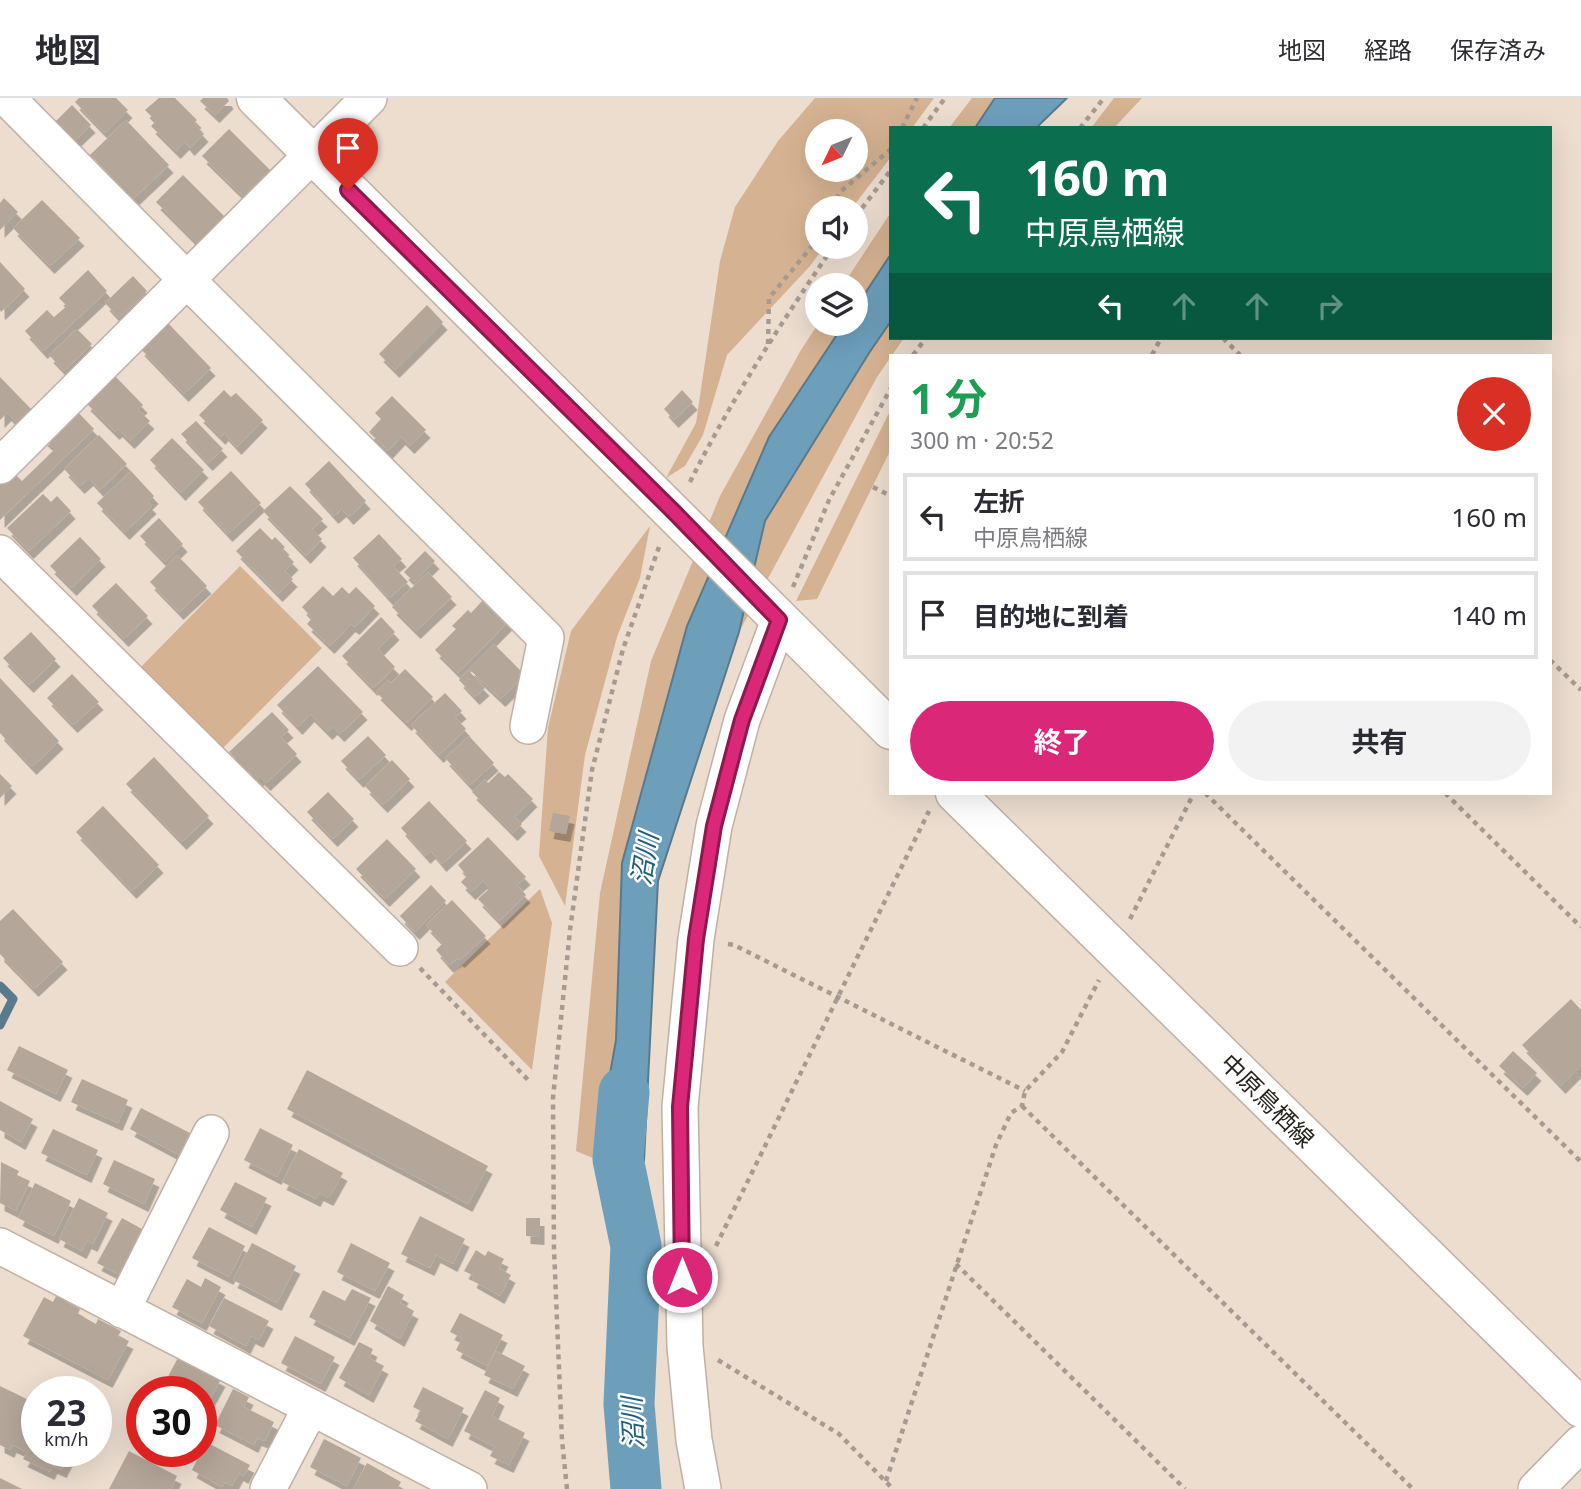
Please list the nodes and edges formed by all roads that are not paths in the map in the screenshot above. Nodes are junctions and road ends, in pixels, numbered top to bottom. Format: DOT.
graph roads {
  1 [pos="7,98"];
  2 [pos="256,98"];
  3 [pos="369,98"];
  4 [pos="312,155"];
  5 [pos="187,281"];
  6 [pos="0,466"];
  7 [pos="0,552"];
  8 [pos="779,620"];
  9 [pos="528,726"];
  10 [pos="889,728"];
  11 [pos="943,799"];
  12 [pos="400,948"];
  13 [pos="211,1133"];
  14 [pos="0,1246"];
  15 [pos="122,1310"];
  16 [pos="311,1408"];
  17 [pos="1581,1408"];
  18 [pos="1581,1443"];
  19 [pos="268,1489"];
  20 [pos="469,1489"];
  21 [pos="703,1489"];
  22 [pos="1536,1489"];
  1 -- 5 [label="street"];
  2 -- 4 [label="main road"];
  3 -- 4 [label="street"];
  4 -- 5 [label="street"];
  4 -- 8 [label="main road"];
  5 -- 6 [label="street"];
  5 -- 9 [label="street"];
  7 -- 12 [label="street"];
  8 -- 10 [label="main road"];
  8 -- 21 [label="street"];
  11 -- 17 [label="main road, 中原鳥栖線"];
  13 -- 15 [label="street"];
  14 -- 15 [label="street"];
  15 -- 16 [label="street"];
  16 -- 19 [label="street"];
  16 -- 20 [label="street"];
  18 -- 22 [label="street"];
}
